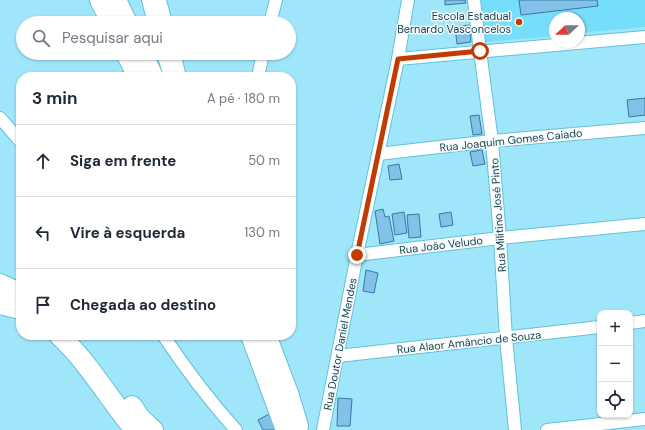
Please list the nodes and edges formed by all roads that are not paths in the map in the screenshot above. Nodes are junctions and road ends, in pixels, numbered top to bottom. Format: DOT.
graph roads {
  1 [pos="100,0"];
  2 [pos="116,0"];
  3 [pos="148,0"];
  4 [pos="160,0"];
  5 [pos="276,0"];
  6 [pos="408,0"];
  7 [pos="474,0"];
  8 [pos="108,16"];
  9 [pos="124,16"];
  10 [pos="152,16"];
  11 [pos="164,16"];
  12 [pos="272,16"];
  13 [pos="645,37"];
  14 [pos="480,51"];
  15 [pos="398,59"];
  16 [pos="130,60"];
  17 [pos="146,60"];
  18 [pos="165,60"];
  19 [pos="176,60"];
  20 [pos="262,60"];
  21 [pos="136,72"];
  22 [pos="152,72"];
  23 [pos="169,72"];
  24 [pos="179,72"];
  25 [pos="259,72"];
  26 [pos="0,118"];
  27 [pos="645,128"];
  28 [pos="16,136"];
  29 [pos="492,141"];
  30 [pos="378,154"];
  31 [pos="645,224"];
  32 [pos="500,238"];
  33 [pos="357,255"];
  34 [pos="0,284"];
  35 [pos="16,292"];
  36 [pos="0,304"];
  37 [pos="16,308"];
  38 [pos="645,321"];
  39 [pos="633,323"];
  40 [pos="597,327"];
  41 [pos="506,338"];
  42 [pos="64,340"];
  43 [pos="82,340"];
  44 [pos="167,340"];
  45 [pos="253,340"];
  46 [pos="268,340"];
  47 [pos="338,356"];
  48 [pos="645,419"];
  49 [pos="135,430"];
  50 [pos="153,430"];
  51 [pos="236,430"];
  52 [pos="286,430"];
  53 [pos="299,430"];
  54 [pos="324,430"];
  55 [pos="515,430"];
  56 [pos="547,430"];
  1 -- 8 [label="main road"];
  2 -- 9 [label="main road"];
  3 -- 10 [label="street"];
  4 -- 11 [label="street"];
  5 -- 12 [label="street"];
  6 -- 15 [label="street, Rua Doutor Daniel Mendes"];
  7 -- 14 [label="street, Rua Militino José Pinto"];
  13 -- 14 [label="street"];
  14 -- 15 [label="street"];
  14 -- 29 [label="street, Rua Militino José Pinto"];
  15 -- 30 [label="street, Rua Doutor Daniel Mendes"];
  16 -- 21 [label="main road"];
  17 -- 22 [label="main road"];
  18 -- 23 [label="street"];
  19 -- 24 [label="street"];
  20 -- 25 [label="street"];
  26 -- 28 [label="street"];
  27 -- 29 [label="street, Rua Joaquim Gomes Caiado"];
  29 -- 30 [label="street, Rua Joaquim Gomes Caiado"];
  29 -- 32 [label="street, Rua Militino José Pinto"];
  30 -- 33 [label="street, Rua Doutor Daniel Mendes"];
  31 -- 32 [label="street, Rua João Veludo"];
  32 -- 33 [label="street, Rua João Veludo"];
  32 -- 41 [label="street, Rua Militino José Pinto"];
  33 -- 47 [label="street, Rua Doutor Daniel Mendes"];
  34 -- 35 [label="main road"];
  36 -- 37 [label="main road"];
  38 -- 39 [label="street"];
  40 -- 41 [label="street, Rua Alaor Amâncio de Souza"];
  41 -- 47 [label="street, Rua Alaor Amâncio de Souza"];
  41 -- 55 [label="street, Rua Militino José Pinto"];
  42 -- 49 [label="main road"];
  43 -- 50 [label="main road"];
  44 -- 51 [label="street"];
  45 -- 52 [label="main road"];
  46 -- 53 [label="main road"];
  47 -- 54 [label="street, Rua Doutor Daniel Mendes"];
  48 -- 56 [label="street"];
}
